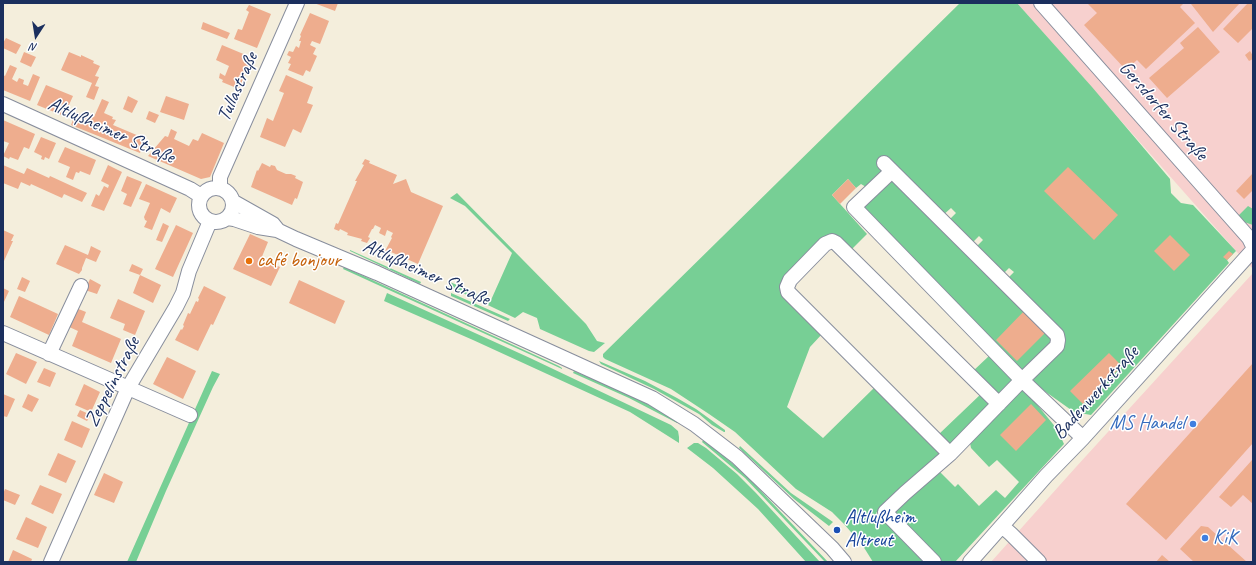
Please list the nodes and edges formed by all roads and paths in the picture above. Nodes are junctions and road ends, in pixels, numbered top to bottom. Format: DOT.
graph roads {
  1 [pos="297,3"];
  2 [pos="1041,3"];
  3 [pos="3,104"];
  4 [pos="220,188"];
  5 [pos="201,196"];
  6 [pos="234,202"];
  7 [pos="228,218"];
  8 [pos="210,221"];
  9 [pos="277,230"];
  10 [pos="1253,246"];
  11 [pos="1253,250"];
  12 [pos="81,286"];
  13 [pos="3,334"];
  14 [pos="49,354"];
  15 [pos="1022,380"];
  16 [pos="128,388"];
  17 [pos="999,404"];
  18 [pos="190,415"];
  19 [pos="1083,438"];
  20 [pos="950,454"];
  21 [pos="1002,526"];
  22 [pos="51,562"];
  23 [pos="844,562"];
  24 [pos="934,562"];
  25 [pos="970,562"];
  26 [pos="1039,562"];
  1 -- 4 [label="street, Tullastraße"];
  2 -- 10 [label="street, Gersdorfer Straße"];
  3 -- 5 [label="street, Altlußheimer Straße"];
  4 -- 5 [label="street"];
  4 -- 6 [label="street, Altlußheimer Straße"];
  5 -- 8 [label="street"];
  6 -- 7 [label="street"];
  6 -- 9 [label="street, Altlußheimer Straße"];
  7 -- 8 [label="street, Altlußheimer Straße"];
  7 -- 9 [label="street, Altlußheimer Straße"];
  8 -- 16 [label="street, Zeppelinstraße"];
  9 -- 23 [label="street, Altlußheimer Straße"];
  11 -- 19 [label="street, Badenwerkstraße"];
  12 -- 14 [label="street"];
  13 -- 14 [label="street"];
  14 -- 16 [label="street"];
  15 -- 15 [label="street"];
  15 -- 17 [label="street"];
  15 -- 19 [label="street"];
  16 -- 18 [label="street"];
  16 -- 22 [label="street, Zeppelinstraße"];
  17 -- 20 [label="street"];
  17 -- 20 [label="street"];
  19 -- 21 [label="street, Badenwerkstraße"];
  20 -- 24 [label="street"];
  21 -- 25 [label="street, Badenwerkstraße"];
  21 -- 26 [label="street"];
}
